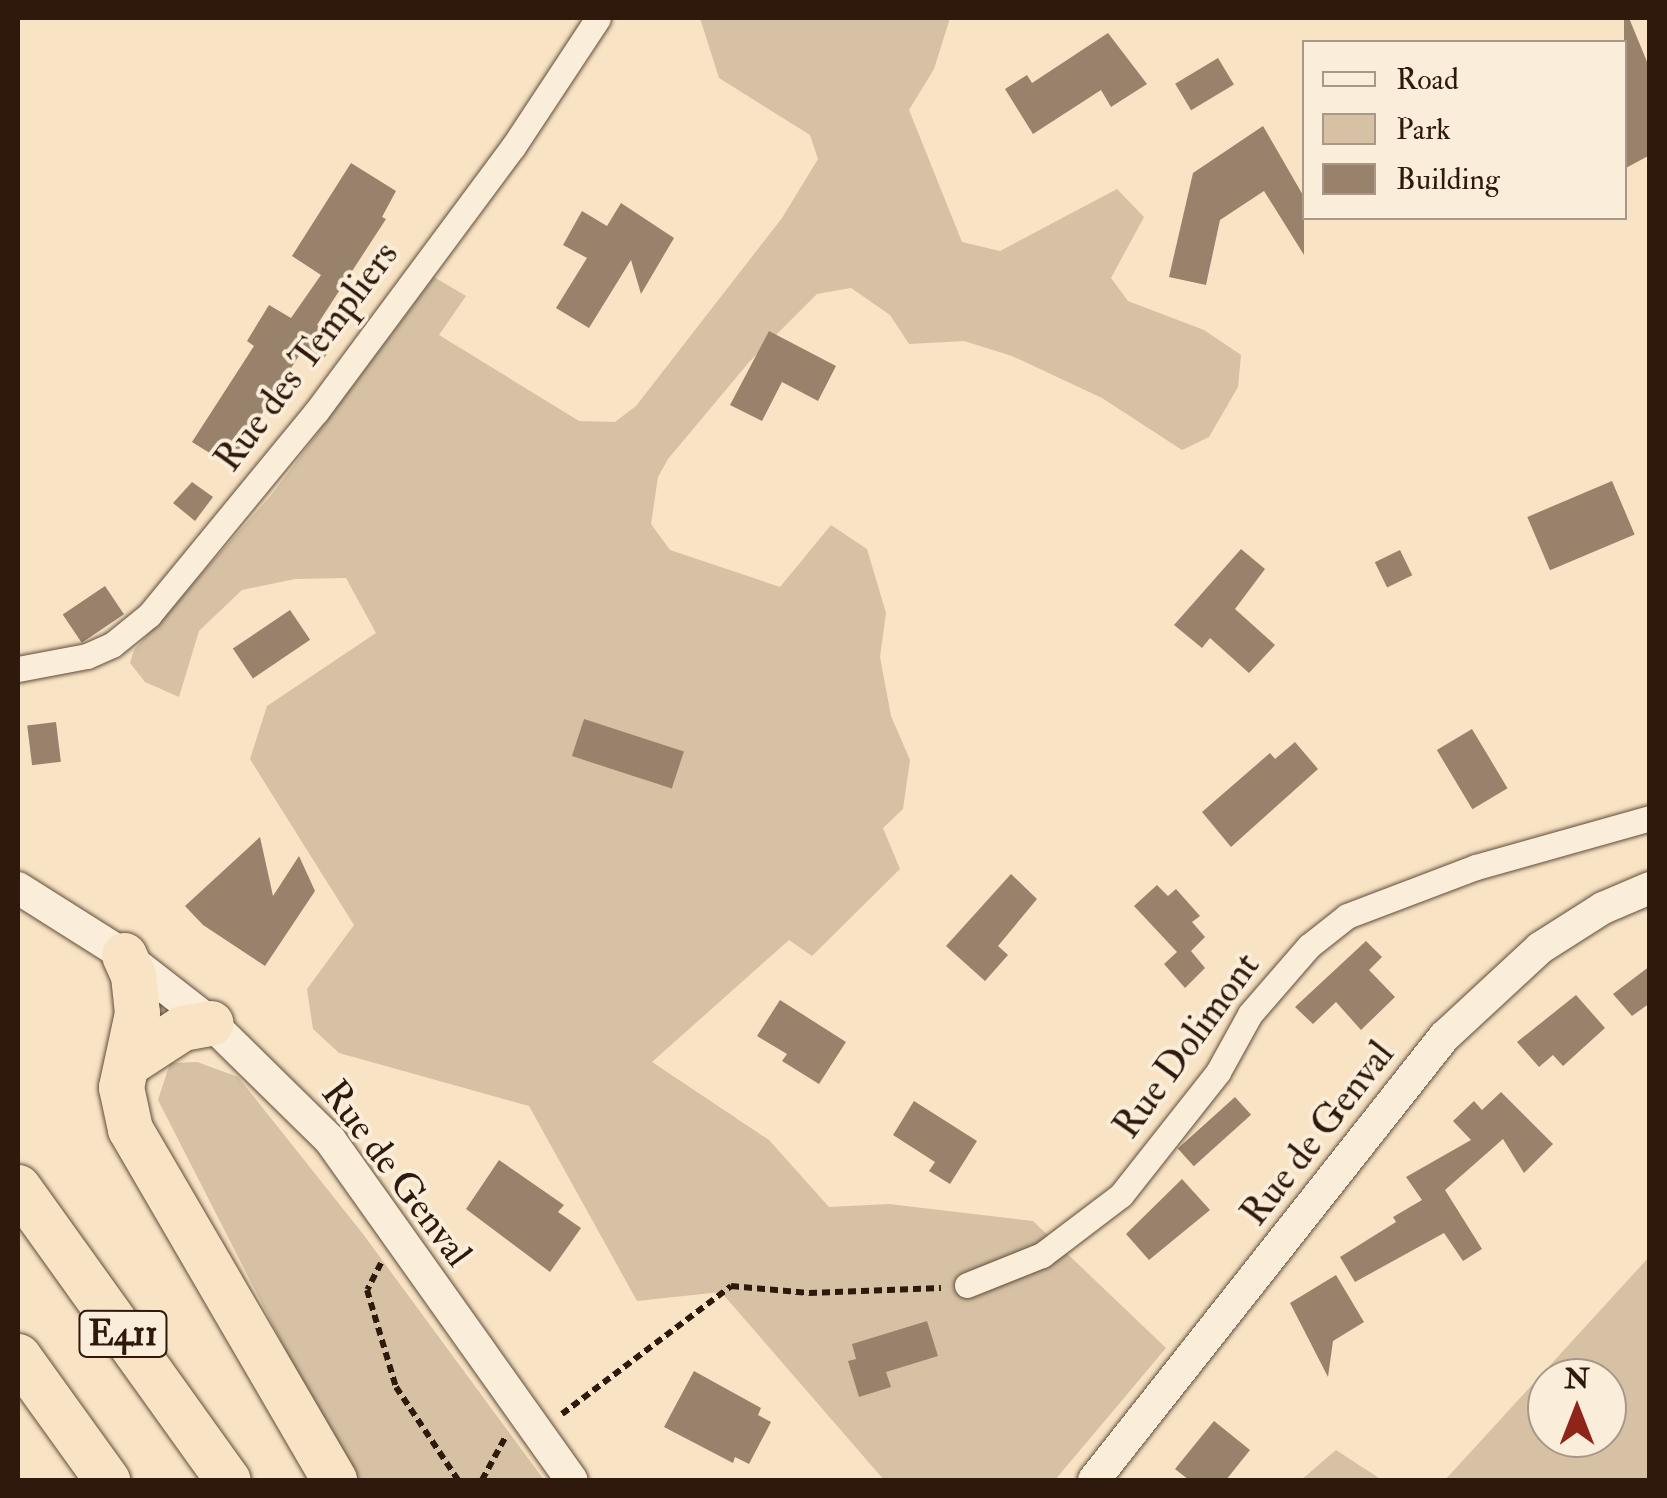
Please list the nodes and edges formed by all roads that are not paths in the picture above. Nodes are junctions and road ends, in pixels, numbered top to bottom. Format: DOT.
graph roads {
  1 [pos="598,18"];
  2 [pos="18,669"];
  3 [pos="1650,818"];
  4 [pos="18,888"];
  5 [pos="1650,888"];
  6 [pos="124,955"];
  7 [pos="211,1023"];
  8 [pos="130,1062"];
  9 [pos="18,1186"];
  10 [pos="967,1284"];
  11 [pos="18,1356"];
  12 [pos="107,1480"];
  13 [pos="228,1480"];
  14 [pos="334,1480"];
  15 [pos="572,1480"];
  16 [pos="1094,1480"];
  1 -- 2 [label="street, Rue des Templiers"];
  3 -- 10 [label="street, Rue Dolimont"];
  4 -- 6 [label="street, Rue de Genval"];
  5 -- 16 [label="street, Rue de Genval"];
  6 -- 7 [label="street, Rue de Genval"];
  6 -- 8 [label="highway"];
  7 -- 8 [label="highway"];
  7 -- 15 [label="street, Rue de Genval"];
  8 -- 14 [label="highway"];
  9 -- 13 [label="highway, E411"];
  11 -- 12 [label="highway, E411"];
}
